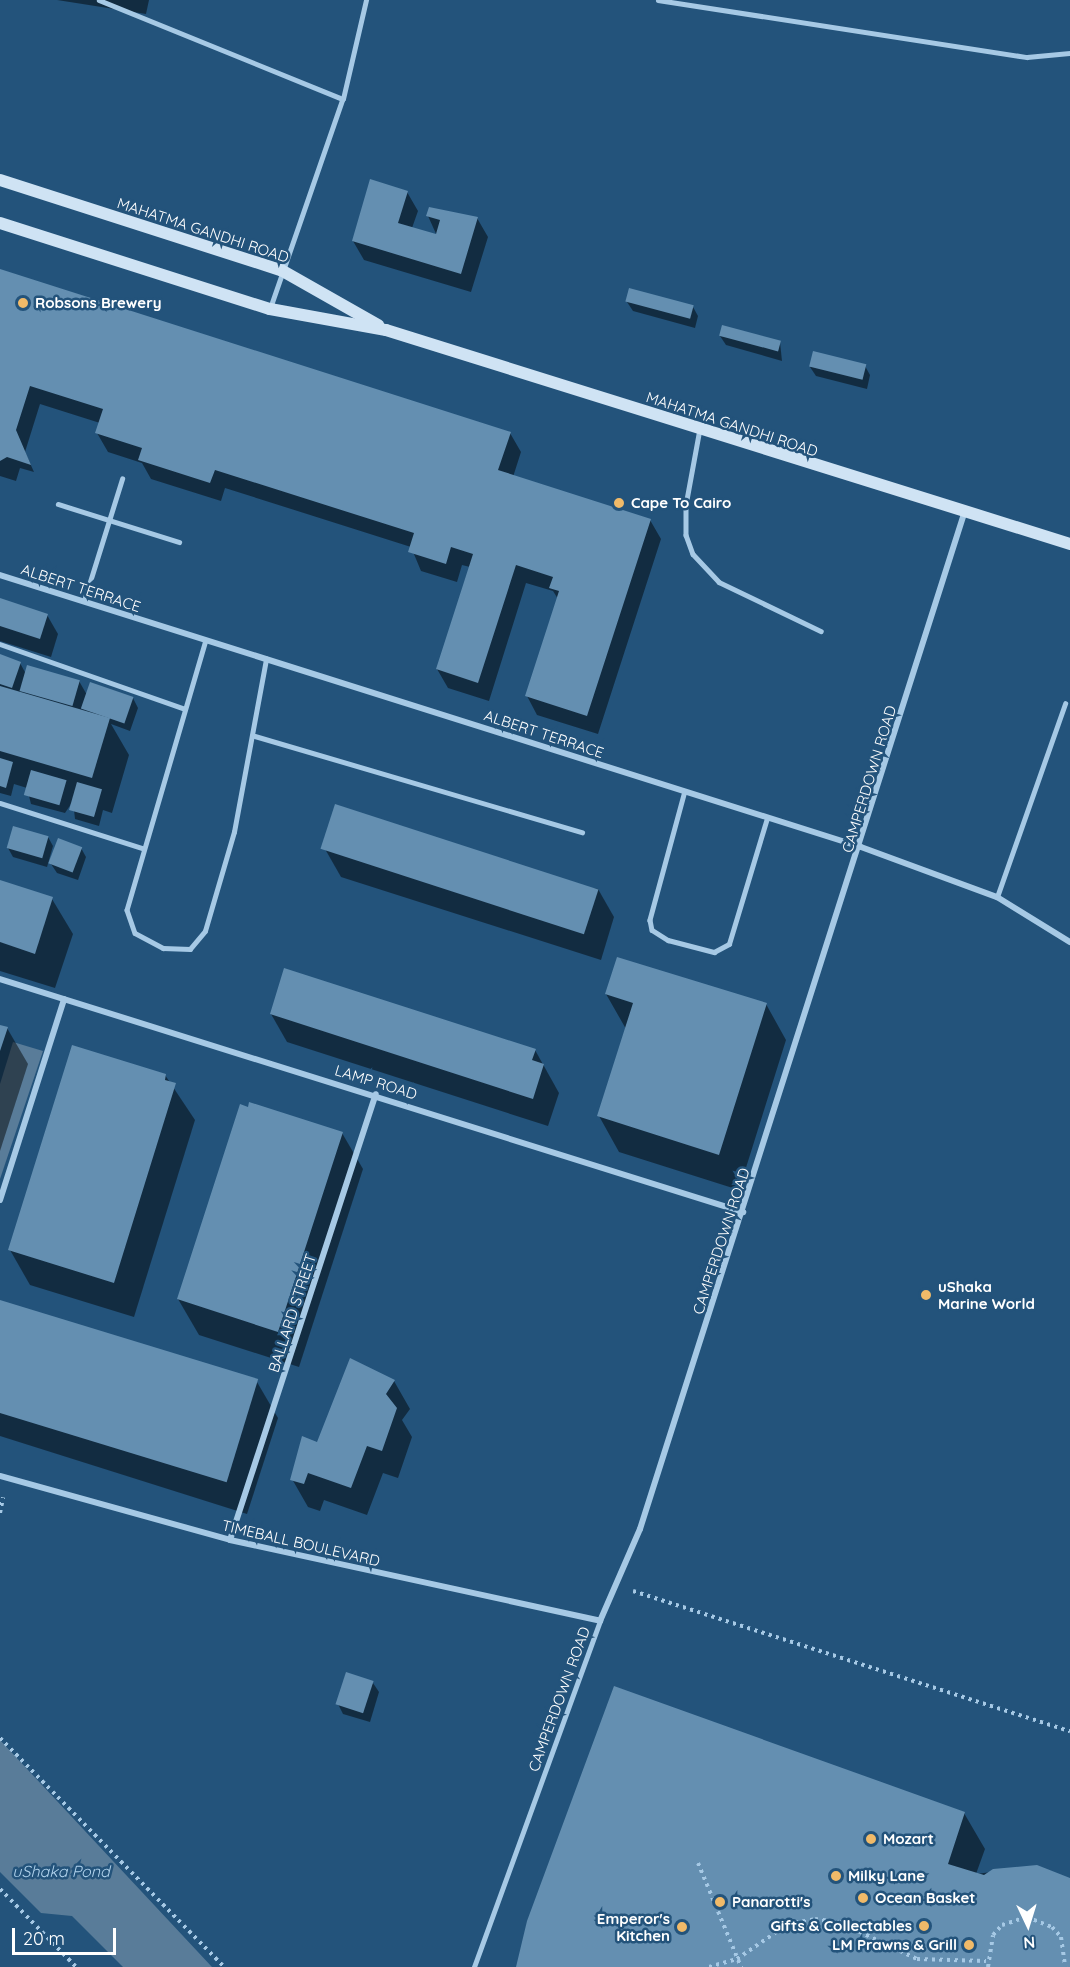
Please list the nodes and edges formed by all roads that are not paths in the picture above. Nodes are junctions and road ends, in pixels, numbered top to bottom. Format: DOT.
graph roads {
  1 [pos="99,0"];
  2 [pos="366,0"];
  3 [pos="658,0"];
  4 [pos="1070,53"];
  5 [pos="343,99"];
  6 [pos="0,180"];
  7 [pos="0,223"];
  8 [pos="281,270"];
  9 [pos="270,309"];
  10 [pos="386,330"];
  11 [pos="700,429"];
  12 [pos="122,479"];
  13 [pos="58,504"];
  14 [pos="964,514"];
  15 [pos="108,523"];
  16 [pos="179,542"];
  17 [pos="1070,544"];
  18 [pos="0,575"];
  19 [pos="84,602"];
  20 [pos="821,631"];
  21 [pos="206,640"];
  22 [pos="0,644"];
  23 [pos="266,659"];
  24 [pos="1065,704"];
  25 [pos="183,708"];
  26 [pos="255,736"];
  27 [pos="685,791"];
  28 [pos="0,803"];
  29 [pos="767,818"];
  30 [pos="582,832"];
  31 [pos="861,847"];
  32 [pos="142,848"];
  33 [pos="997,897"];
  34 [pos="1070,942"];
  35 [pos="0,978"];
  36 [pos="64,999"];
  37 [pos="376,1094"];
  38 [pos="0,1200"];
  39 [pos="743,1212"];
  40 [pos="0,1476"];
  41 [pos="230,1540"];
  42 [pos="600,1621"];
  43 [pos="474,1967"];
  1 -- 5 [label="lane"];
  2 -- 5 [label="lane"];
  3 -- 4 [label="lane"];
  5 -- 8 [label="lane"];
  6 -- 8 [label="street, MAHATMA GANDHI ROAD"];
  7 -- 9 [label="street, MAHATMA GANDHI ROAD"];
  8 -- 9 [label="lane"];
  8 -- 10 [label="street, MAHATMA GANDHI ROAD"];
  9 -- 10 [label="street, MAHATMA GANDHI ROAD"];
  10 -- 11 [label="street, MAHATMA GANDHI ROAD"];
  11 -- 14 [label="street, MAHATMA GANDHI ROAD"];
  11 -- 20 [label="lane"];
  12 -- 15 [label="lane"];
  13 -- 15 [label="lane"];
  14 -- 17 [label="street, MAHATMA GANDHI ROAD"];
  14 -- 31 [label="street, CAMPERDOWN ROAD"];
  15 -- 16 [label="lane"];
  15 -- 19 [label="lane"];
  18 -- 19 [label="street, ALBERT TERRACE"];
  19 -- 21 [label="street, ALBERT TERRACE"];
  21 -- 23 [label="street, ALBERT TERRACE"];
  21 -- 25 [label="lane"];
  22 -- 25 [label="lane"];
  23 -- 26 [label="lane"];
  23 -- 27 [label="street, ALBERT TERRACE"];
  24 -- 33 [label="lane"];
  25 -- 32 [label="lane"];
  26 -- 30 [label="lane"];
  26 -- 32 [label="lane"];
  27 -- 29 [label="street, ALBERT TERRACE"];
  27 -- 29 [label="lane"];
  28 -- 32 [label="lane"];
  29 -- 31 [label="street, ALBERT TERRACE"];
  31 -- 33 [label="street, ALBERT TERRACE"];
  31 -- 39 [label="street, CAMPERDOWN ROAD"];
  33 -- 34 [label="street, ALBERT TERRACE"];
  35 -- 36 [label="street, LAMP ROAD"];
  36 -- 37 [label="street, LAMP ROAD"];
  36 -- 38 [label="street"];
  37 -- 39 [label="street, LAMP ROAD"];
  37 -- 41 [label="street, BALLARD STREET"];
  39 -- 42 [label="street, CAMPERDOWN ROAD"];
  40 -- 41 [label="street, TIMEBALL BOULEVARD"];
  41 -- 42 [label="street, TIMEBALL BOULEVARD"];
  42 -- 43 [label="lane, CAMPERDOWN ROAD"];
}
